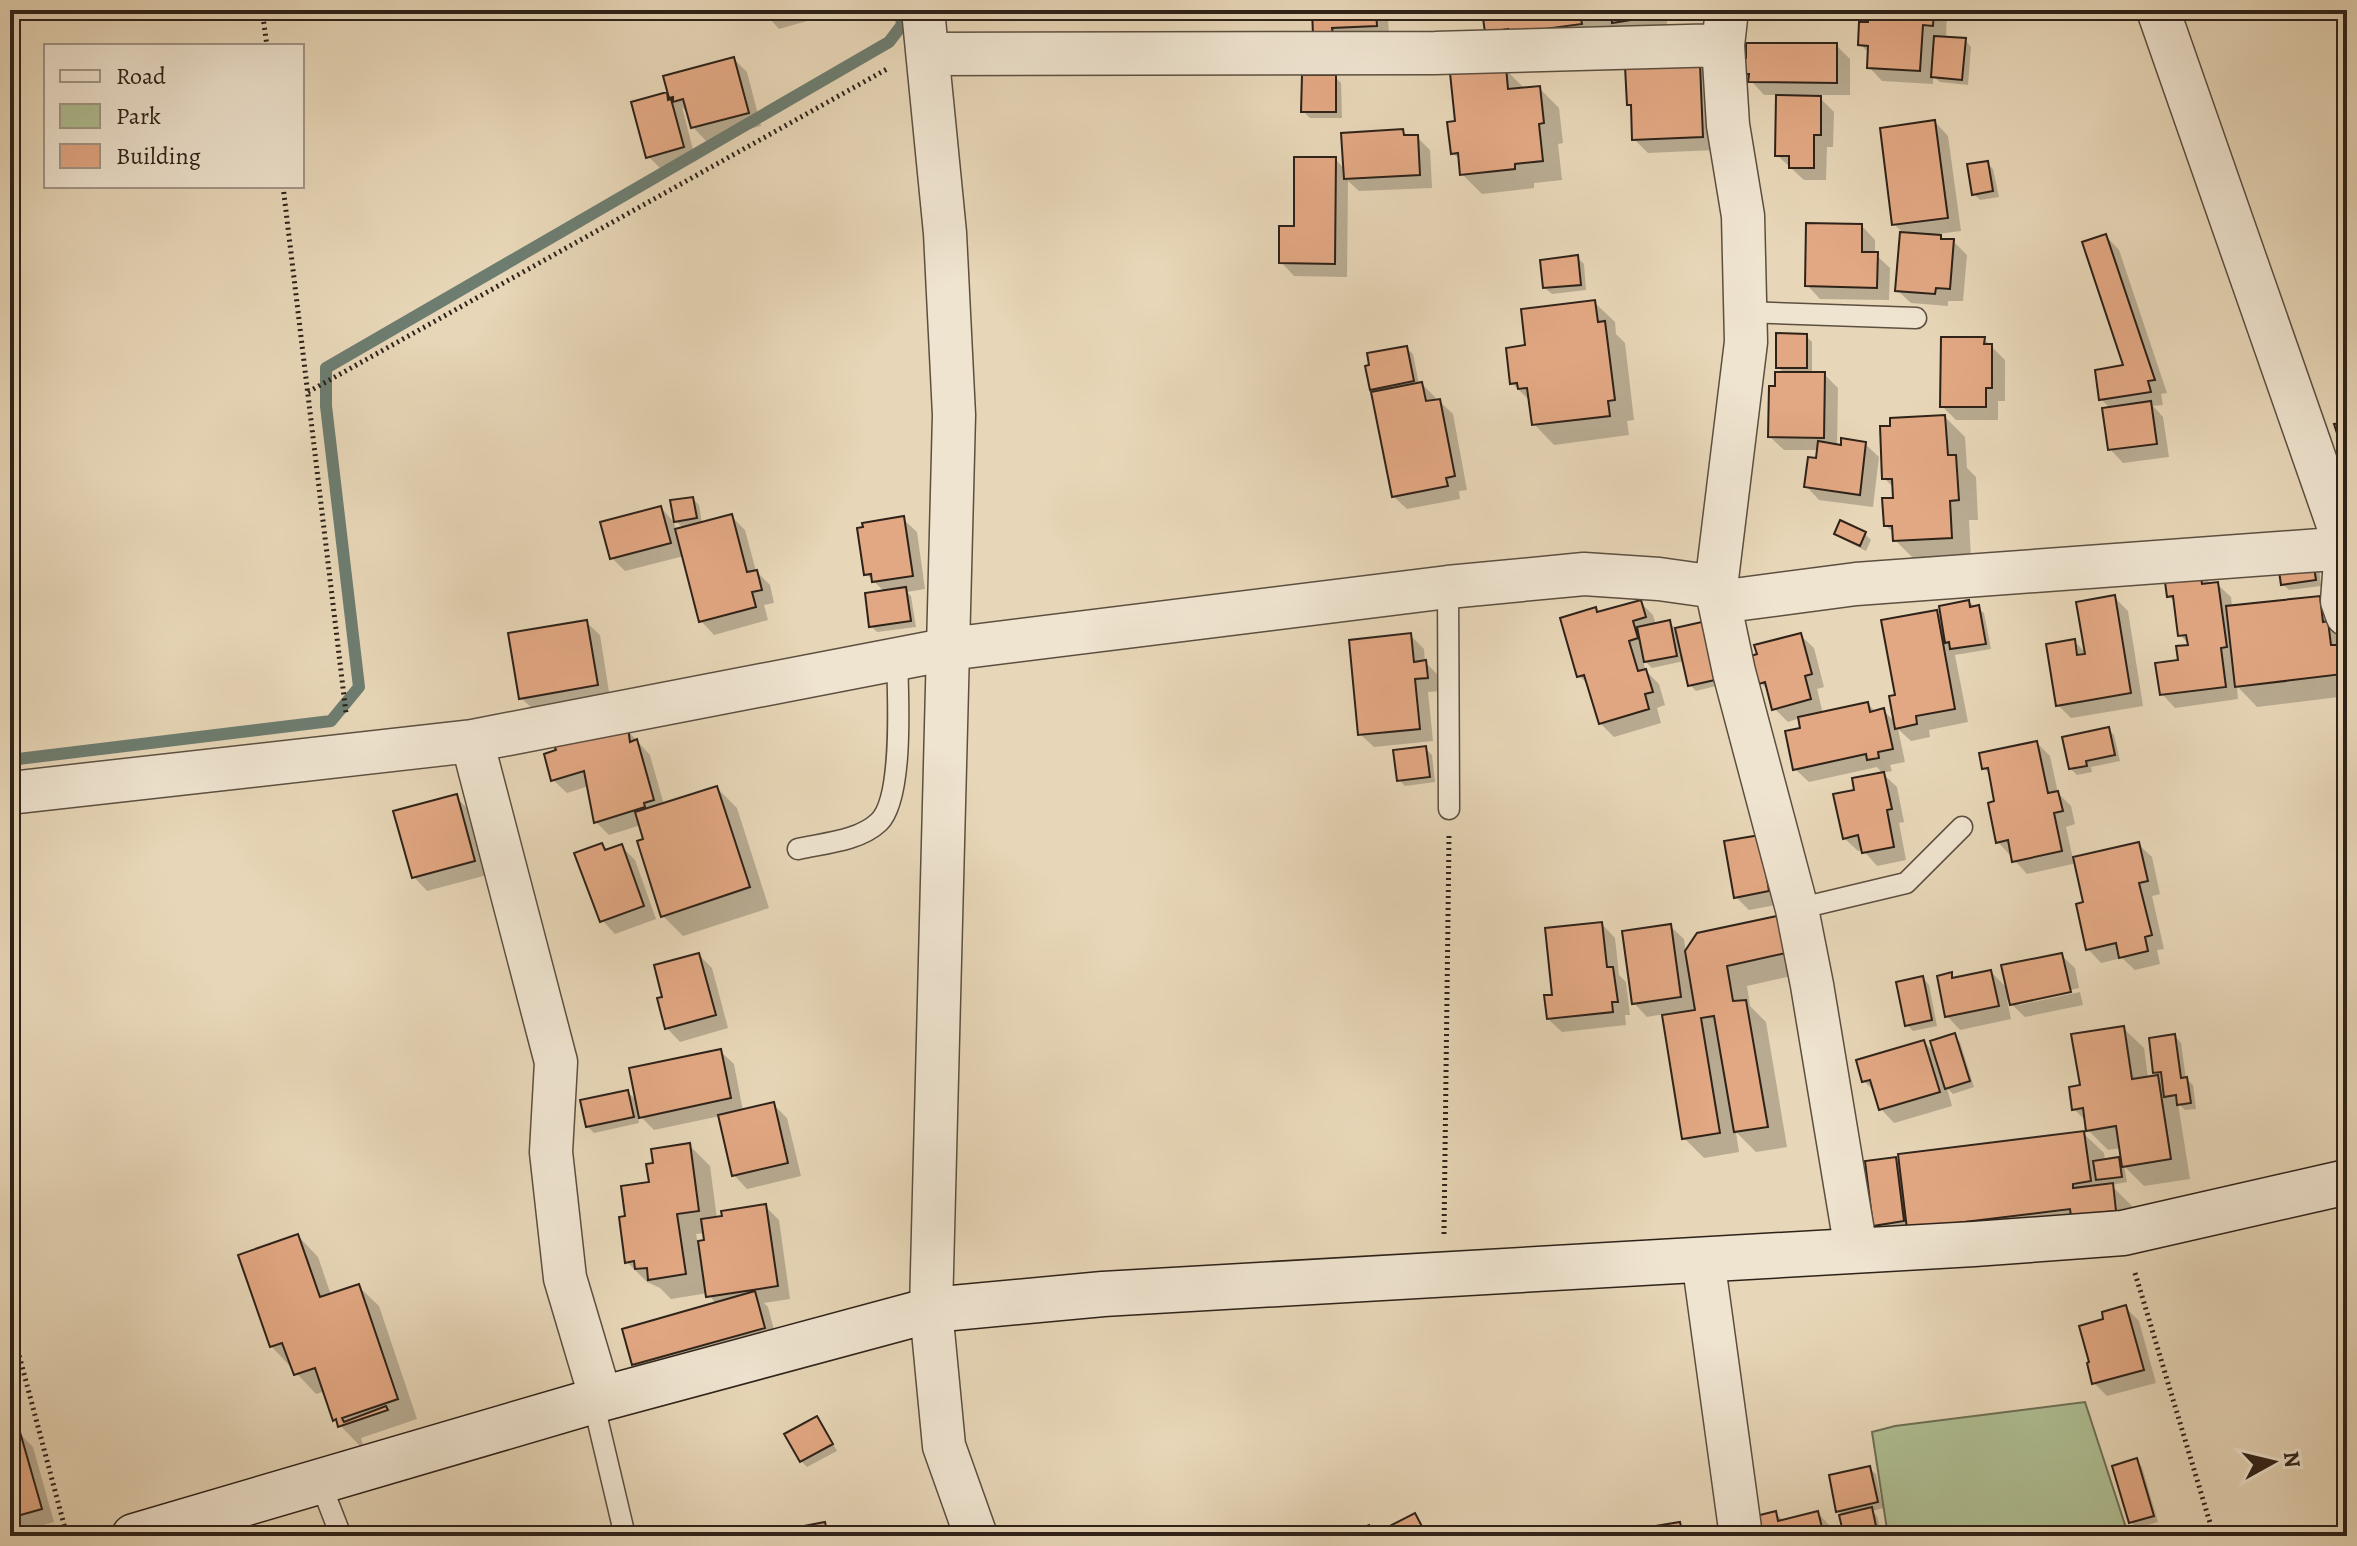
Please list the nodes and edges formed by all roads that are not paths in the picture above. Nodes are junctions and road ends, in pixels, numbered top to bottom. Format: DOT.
graph roads {
  1 [pos="923,10"];
  2 [pos="2158,10"];
  3 [pos="1725,27"];
  4 [pos="928,54"];
  5 [pos="1745,312"];
  6 [pos="1916,318"];
  7 [pos="2347,548"];
  8 [pos="1448,587"];
  9 [pos="1717,594"];
  10 [pos="2347,615"];
  11 [pos="949,649"];
  12 [pos="897,659"];
  13 [pos="472,741"];
  14 [pos="10,793"];
  15 [pos="1449,809"];
  16 [pos="1962,827"];
  17 [pos="798,849"];
  18 [pos="1797,909"];
  19 [pos="2347,1182"];
  20 [pos="1856,1250"];
  21 [pos="1703,1259"];
  22 [pos="931,1310"];
  23 [pos="597,1400"];
  24 [pos="320,1482"];
  25 [pos="134,1536"];
  26 [pos="341,1536"];
  27 [pos="625,1536"];
  28 [pos="976,1536"];
  29 [pos="1741,1536"];
  1 -- 4 [label="street"];
  2 -- 7 [label="street"];
  3 -- 4 [label="street"];
  3 -- 5 [label="street"];
  4 -- 11 [label="street"];
  5 -- 6 [label="lane"];
  5 -- 9 [label="street"];
  7 -- 9 [label="street"];
  7 -- 10 [label="street"];
  8 -- 9 [label="street"];
  8 -- 11 [label="street"];
  8 -- 15 [label="lane"];
  9 -- 18 [label="street"];
  11 -- 12 [label="street"];
  11 -- 22 [label="street"];
  12 -- 13 [label="street"];
  12 -- 17 [label="lane"];
  13 -- 14 [label="street"];
  13 -- 23 [label="street"];
  16 -- 18 [label="lane"];
  18 -- 20 [label="street"];
  19 -- 20 [label="street"];
  20 -- 21 [label="street"];
  21 -- 22 [label="street"];
  21 -- 29 [label="street"];
  22 -- 23 [label="street"];
  22 -- 28 [label="street"];
  23 -- 24 [label="street"];
  23 -- 27 [label="lane"];
  24 -- 25 [label="street"];
  24 -- 26 [label="lane"];
}
